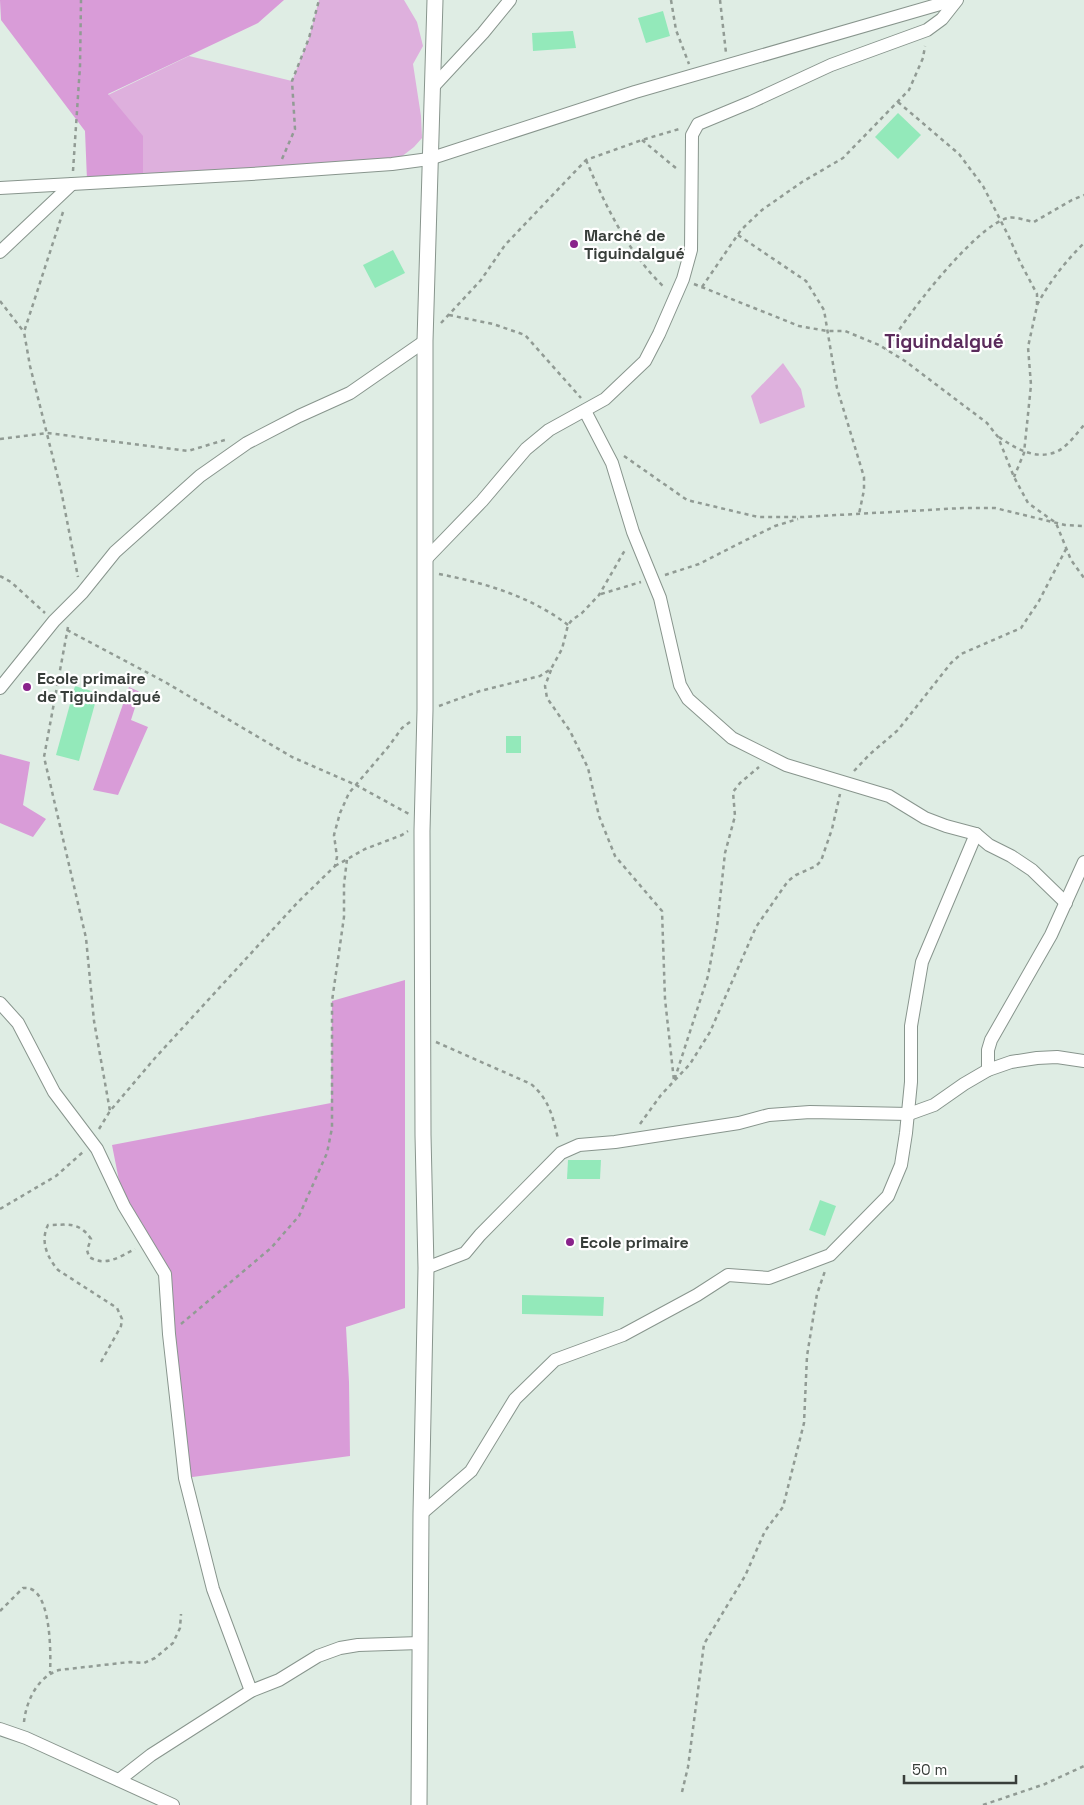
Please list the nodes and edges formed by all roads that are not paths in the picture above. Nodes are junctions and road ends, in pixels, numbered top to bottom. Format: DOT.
graph roads {
  1 [pos="435,0"];
  2 [pos="510,0"];
  3 [pos="955,0"];
  4 [pos="432,88"];
  5 [pos="429,159"];
  6 [pos="72,184"];
  7 [pos="0,188"];
  8 [pos="0,252"];
  9 [pos="425,341"];
  10 [pos="585,411"];
  11 [pos="425,566"];
  12 [pos="0,688"];
  13 [pos="976,834"];
  14 [pos="1084,862"];
  15 [pos="1066,903"];
  16 [pos="0,1003"];
  17 [pos="1084,1061"];
  18 [pos="988,1070"];
  19 [pos="909,1114"];
  20 [pos="426,1268"];
  21 [pos="421,1514"];
  22 [pos="420,1643"];
  23 [pos="251,1691"];
  24 [pos="0,1729"];
  25 [pos="119,1780"];
  26 [pos="173,1805"];
  27 [pos="419,1805"];
  1 -- 4 [label="street"];
  2 -- 4 [label="street"];
  3 -- 5 [label="street"];
  3 -- 10 [label="street"];
  4 -- 5 [label="street"];
  5 -- 6 [label="street"];
  5 -- 9 [label="street"];
  6 -- 7 [label="street"];
  6 -- 8 [label="street"];
  9 -- 11 [label="street"];
  9 -- 12 [label="street"];
  10 -- 11 [label="street"];
  10 -- 13 [label="street"];
  11 -- 20 [label="street"];
  13 -- 15 [label="street"];
  13 -- 19 [label="street"];
  14 -- 15 [label="street"];
  15 -- 18 [label="street"];
  16 -- 23 [label="street"];
  17 -- 18 [label="street"];
  18 -- 19 [label="street"];
  19 -- 20 [label="street"];
  19 -- 21 [label="street"];
  20 -- 21 [label="street"];
  21 -- 22 [label="street"];
  22 -- 23 [label="street"];
  22 -- 27 [label="street"];
  23 -- 25 [label="street"];
  24 -- 25 [label="street"];
  25 -- 26 [label="street"];
}
